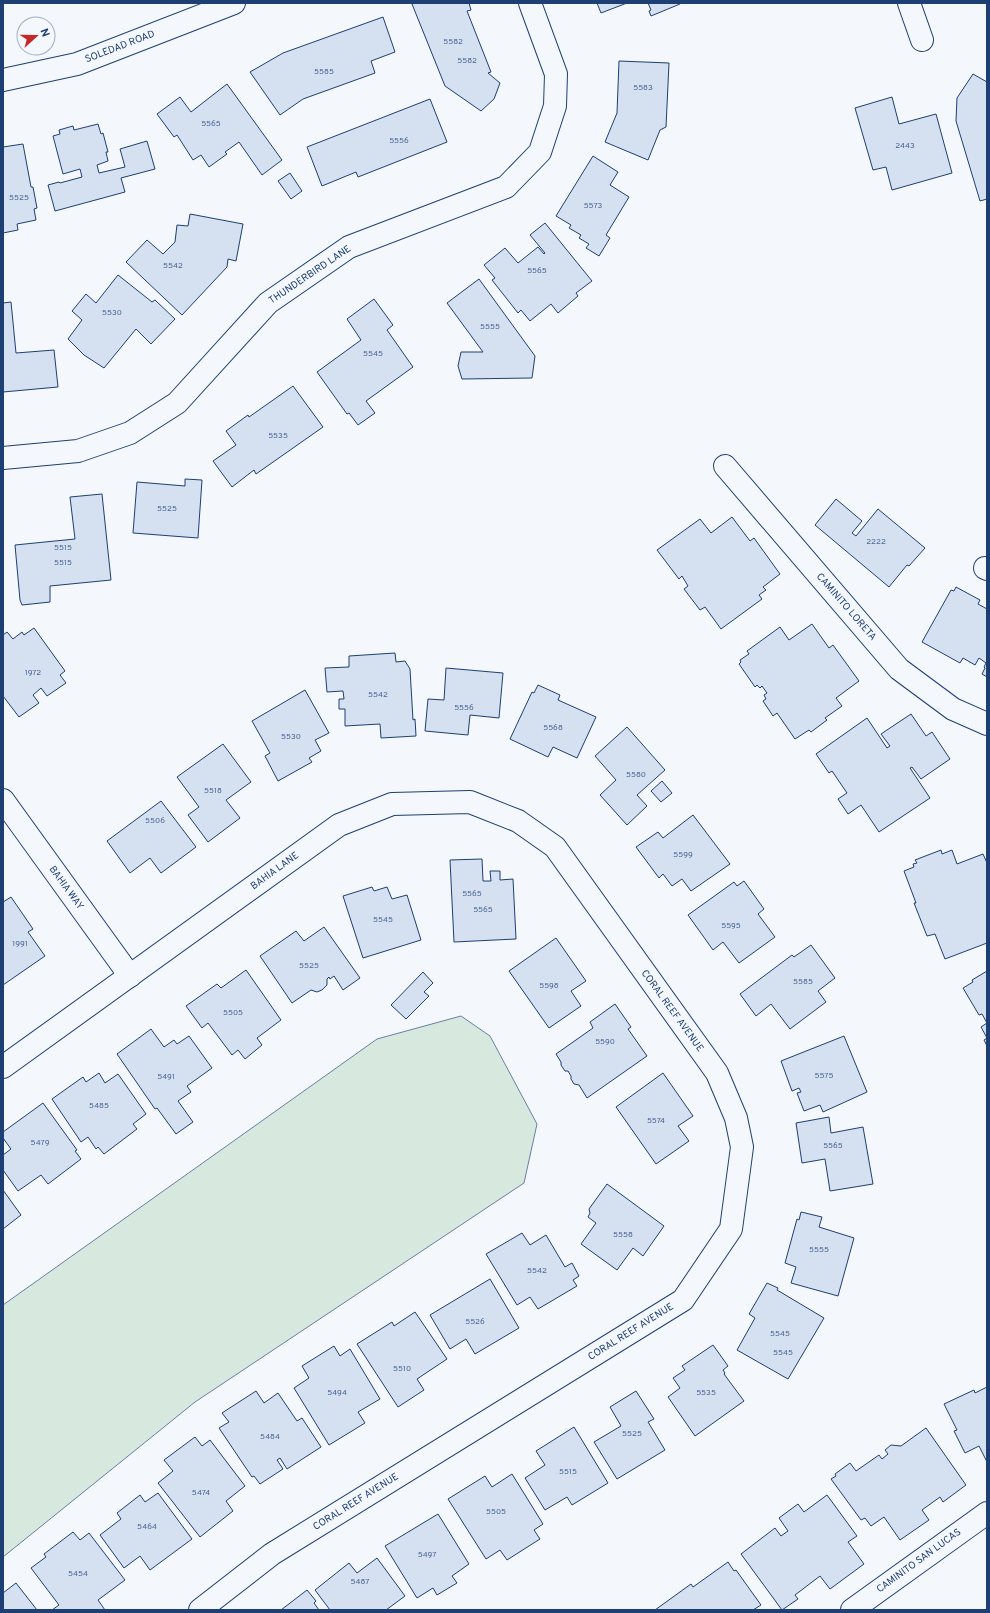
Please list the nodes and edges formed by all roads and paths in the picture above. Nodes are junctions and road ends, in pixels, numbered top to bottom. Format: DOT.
graph roads {
  1 [pos="234,3"];
  2 [pos="530,3"];
  3 [pos="909,3"];
  4 [pos="922,40"];
  5 [pos="3,80"];
  6 [pos="3,458"];
  7 [pos="725,466"];
  8 [pos="987,724"];
  9 [pos="3,800"];
  10 [pos="568,867"];
  11 [pos="130,976"];
  12 [pos="3,1067"];
  13 [pos="987,1513"];
  14 [pos="200,1610"];
  15 [pos="852,1610"];
  1 -- 5 [label="street, SOLEDAD ROAD"];
  2 -- 6 [label="street, THUNDERBIRD LANE"];
  3 -- 4 [label="street"];
  7 -- 8 [label="street, CAMINITO LORETA"];
  9 -- 11 [label="street, BAHIA WAY"];
  10 -- 11 [label="street, BAHIA LANE"];
  10 -- 14 [label="street, CORAL REEF AVENUE"];
  11 -- 12 [label="street, BAHIA LANE"];
  13 -- 15 [label="street, CAMINITO SAN LUCAS"];
}
